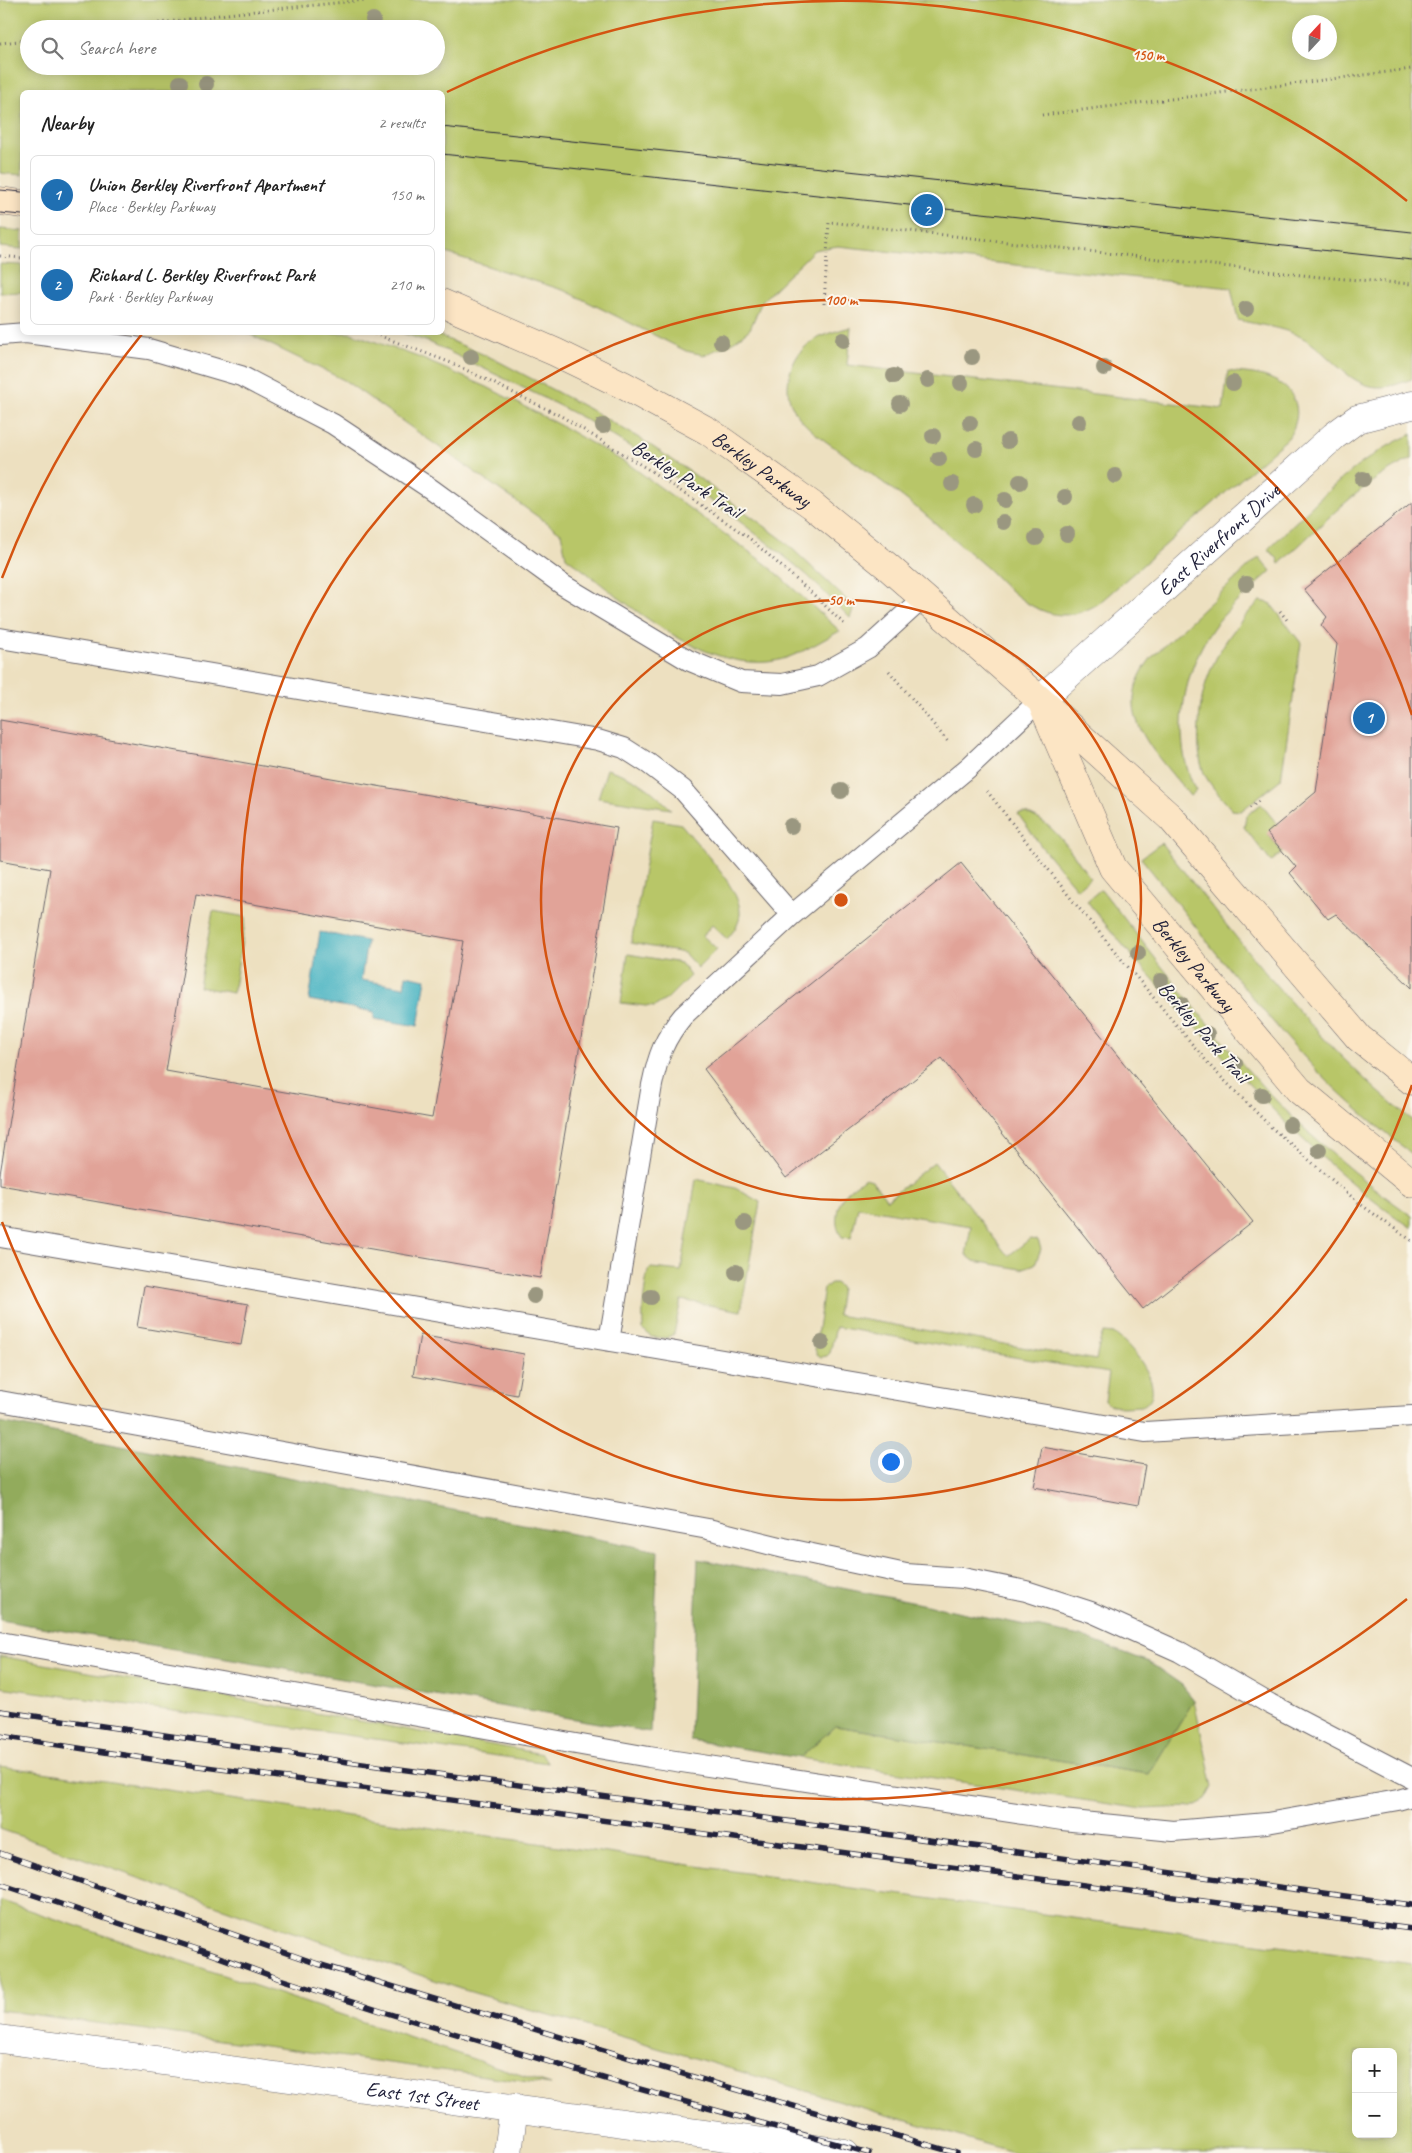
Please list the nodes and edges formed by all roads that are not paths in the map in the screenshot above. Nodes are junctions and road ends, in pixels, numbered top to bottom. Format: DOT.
graph roads {
  1 [pos="0,201"];
  2 [pos="20,204"];
  3 [pos="445,304"];
  4 [pos="20,333"];
  5 [pos="0,335"];
  6 [pos="41,335"];
  7 [pos="1412,404"];
  8 [pos="923,598"];
  9 [pos="0,638"];
  10 [pos="1040,700"];
  11 [pos="792,915"];
  12 [pos="1412,1081"];
  13 [pos="1412,1183"];
  14 [pos="0,1236"];
  15 [pos="609,1341"];
  16 [pos="0,1401"];
  17 [pos="1412,1416"];
  18 [pos="0,1642"];
  19 [pos="1412,1778"];
  20 [pos="1412,1796"];
  21 [pos="0,2039"];
  22 [pos="514,2107"];
  23 [pos="508,2153"];
  24 [pos="845,2153"];
  1 -- 2 [label="main road"];
  3 -- 8 [label="main road, Berkley Parkway"];
  4 -- 5 [label="lane"];
  6 -- 8 [label="lane"];
  7 -- 10 [label="street, East Riverfront Drive"];
  8 -- 10 [label="main road, Berkley Parkway"];
  9 -- 11 [label="lane"];
  10 -- 11 [label="lane"];
  10 -- 12 [label="main road, Berkley Parkway"];
  10 -- 13 [label="main road, Berkley Parkway"];
  11 -- 15 [label="lane"];
  14 -- 15 [label="lane"];
  15 -- 17 [label="lane"];
  16 -- 19 [label="lane"];
  18 -- 20 [label="lane"];
  21 -- 22 [label="street, East 1st Street"];
  22 -- 23 [label="street"];
  22 -- 24 [label="street, East 1st Street"];
}
